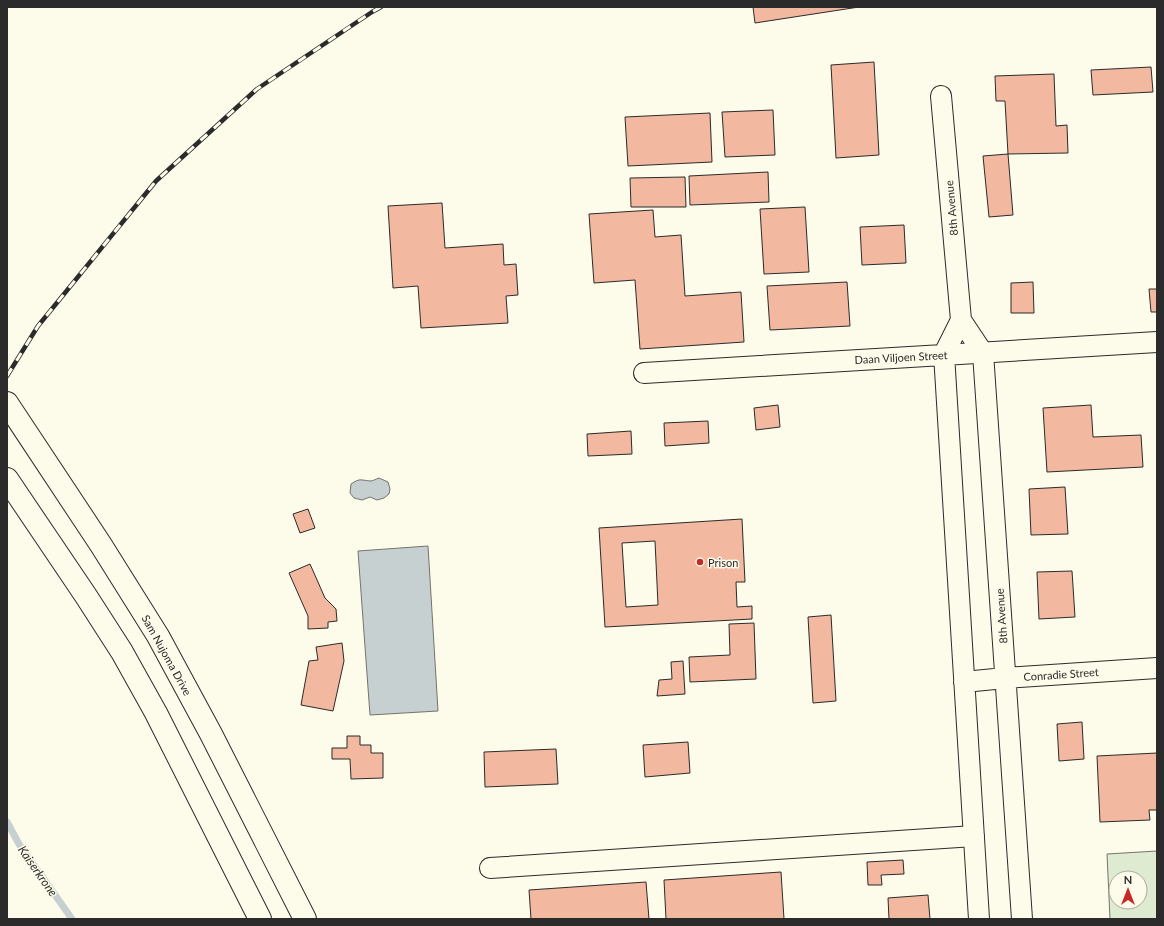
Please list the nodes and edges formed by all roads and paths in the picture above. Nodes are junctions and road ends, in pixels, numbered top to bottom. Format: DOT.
graph roads {
  1 [pos="941,96"];
  2 [pos="961,320"];
  3 [pos="1157,342"];
  4 [pos="983,353"];
  5 [pos="944,354"];
  6 [pos="644,373"];
  7 [pos="7,403"];
  8 [pos="12,486"];
  9 [pos="1157,668"];
  10 [pos="1005,678"];
  11 [pos="964,682"];
  12 [pos="974,836"];
  13 [pos="490,868"];
  14 [pos="260,919"];
  15 [pos="305,919"];
  16 [pos="979,919"];
  17 [pos="1022,919"];
  1 -- 2 [label="street, 8th Avenue"];
  2 -- 4 [label="street, 8th Avenue"];
  2 -- 5 [label="street"];
  3 -- 4 [label="street, Daan Viljoen Street"];
  4 -- 5 [label="street, Daan Viljoen Street"];
  4 -- 10 [label="street, 8th Avenue"];
  5 -- 6 [label="street, Daan Viljoen Street"];
  5 -- 11 [label="street"];
  7 -- 15 [label="main road, Sam Nujoma Drive"];
  8 -- 14 [label="main road"];
  9 -- 10 [label="street, Conradie Street"];
  10 -- 11 [label="street, Conradie Street"];
  10 -- 17 [label="street, 8th Avenue"];
  11 -- 12 [label="street"];
  12 -- 13 [label="street"];
  12 -- 16 [label="street"];
}
